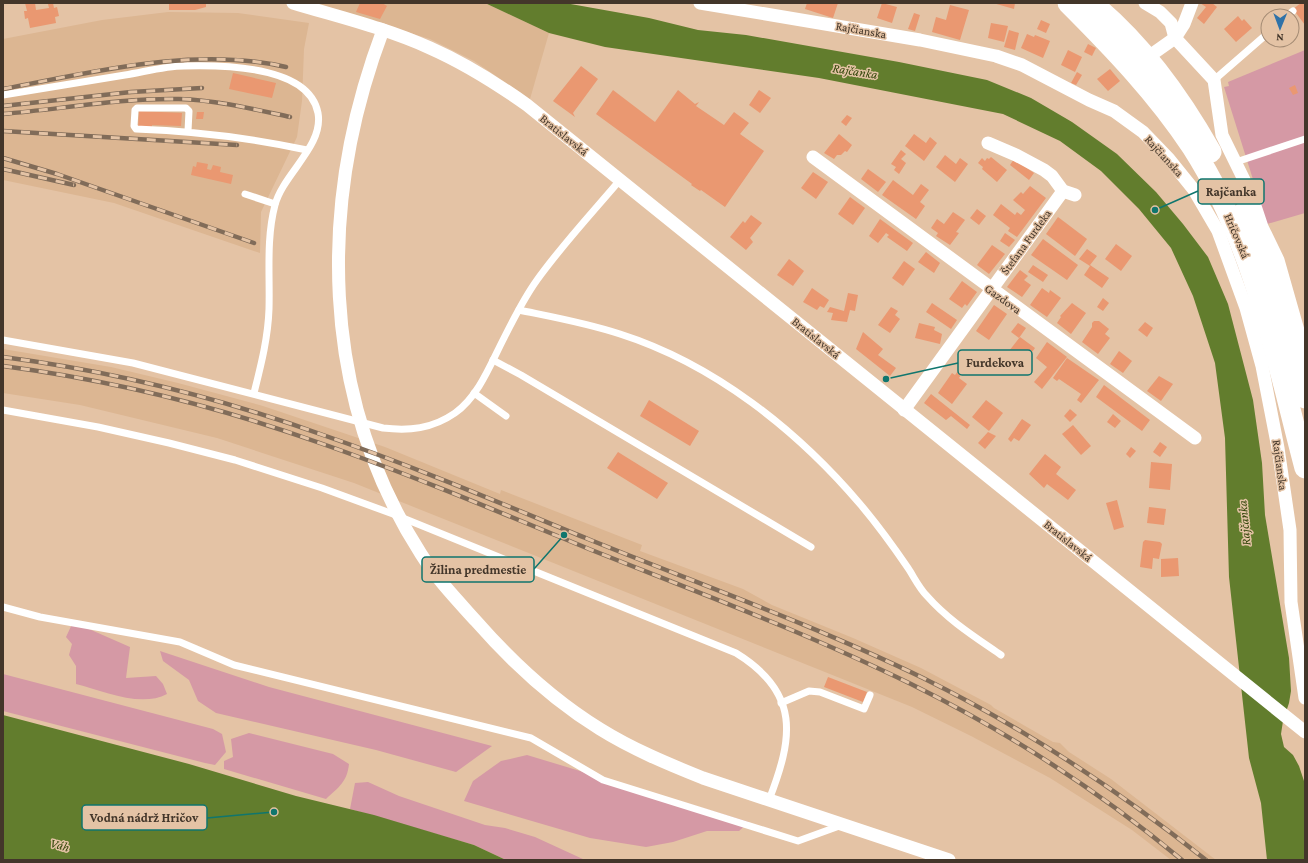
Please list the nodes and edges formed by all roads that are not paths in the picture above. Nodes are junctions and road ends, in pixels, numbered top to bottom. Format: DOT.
graph roads {
  1 [pos="293,3"];
  2 [pos="700,3"];
  3 [pos="1068,3"];
  4 [pos="1092,3"];
  5 [pos="1145,3"];
  6 [pos="1192,3"];
  7 [pos="749,7"];
  8 [pos="382,30"];
  9 [pos="1175,38"];
  10 [pos="1260,40"];
  11 [pos="1139,64"];
  12 [pos="1214,80"];
  13 [pos="3,95"];
  14 [pos="188,131"];
  15 [pos="1305,139"];
  16 [pos="988,143"];
  17 [pos="308,150"];
  18 [pos="812,158"];
  19 [pos="1236,162"];
  20 [pos="620,180"];
  21 [pos="245,194"];
  22 [pos="275,204"];
  23 [pos="992,290"];
  24 [pos="518,310"];
  25 [pos="3,340"];
  26 [pos="1305,355"];
  27 [pos="493,360"];
  28 [pos="254,393"];
  29 [pos="474,393"];
  30 [pos="1305,398"];
  31 [pos="3,410"];
  32 [pos="904,410"];
  33 [pos="506,416"];
  34 [pos="1195,438"];
  35 [pos="1305,468"];
  36 [pos="811,547"];
  37 [pos="3,607"];
  38 [pos="1001,655"];
  39 [pos="870,695"];
  40 [pos="1305,698"];
  41 [pos="781,703"];
  42 [pos="1301,727"];
  43 [pos="769,800"];
  44 [pos="842,825"];
  45 [pos="949,860"];
  1 -- 8 [label="street, Bratislavská"];
  2 -- 7 [label="street, Rajčianska"];
  3 -- 11 [label="main road, Hričovská"];
  4 -- 11 [label="main road, Hričovská"];
  5 -- 9 [label="street"];
  6 -- 9 [label="street"];
  7 -- 40 [label="street, Rajčianska"];
  8 -- 20 [label="street, Bratislavská"];
  8 -- 43 [label="street"];
  9 -- 11 [label="street"];
  9 -- 12 [label="street"];
  10 -- 12 [label="lane"];
  11 -- 30 [label="main road, Hričovská"];
  11 -- 35 [label="main road, Hričovská"];
  12 -- 19 [label="street"];
  13 -- 17 [label="lane"];
  14 -- 14 [label="lane"];
  14 -- 17 [label="lane"];
  15 -- 19 [label="lane"];
  16 -- 23 [label="street, Štefana Furdeka"];
  17 -- 22 [label="lane"];
  18 -- 23 [label="street, Gazdova"];
  19 -- 26 [label="street"];
  20 -- 24 [label="lane"];
  20 -- 32 [label="street, Bratislavská"];
  21 -- 22 [label="lane"];
  22 -- 28 [label="lane"];
  23 -- 32 [label="street, Štefana Furdeka"];
  23 -- 34 [label="street, Gazdova"];
  24 -- 27 [label="lane"];
  24 -- 38 [label="lane"];
  25 -- 28 [label="lane"];
  27 -- 29 [label="lane"];
  27 -- 36 [label="lane"];
  28 -- 29 [label="lane"];
  29 -- 33 [label="lane"];
  31 -- 41 [label="lane"];
  32 -- 42 [label="street, Bratislavská"];
  37 -- 44 [label="lane"];
  39 -- 41 [label="lane"];
  41 -- 43 [label="lane"];
  43 -- 44 [label="street"];
  44 -- 45 [label="street"];
}
